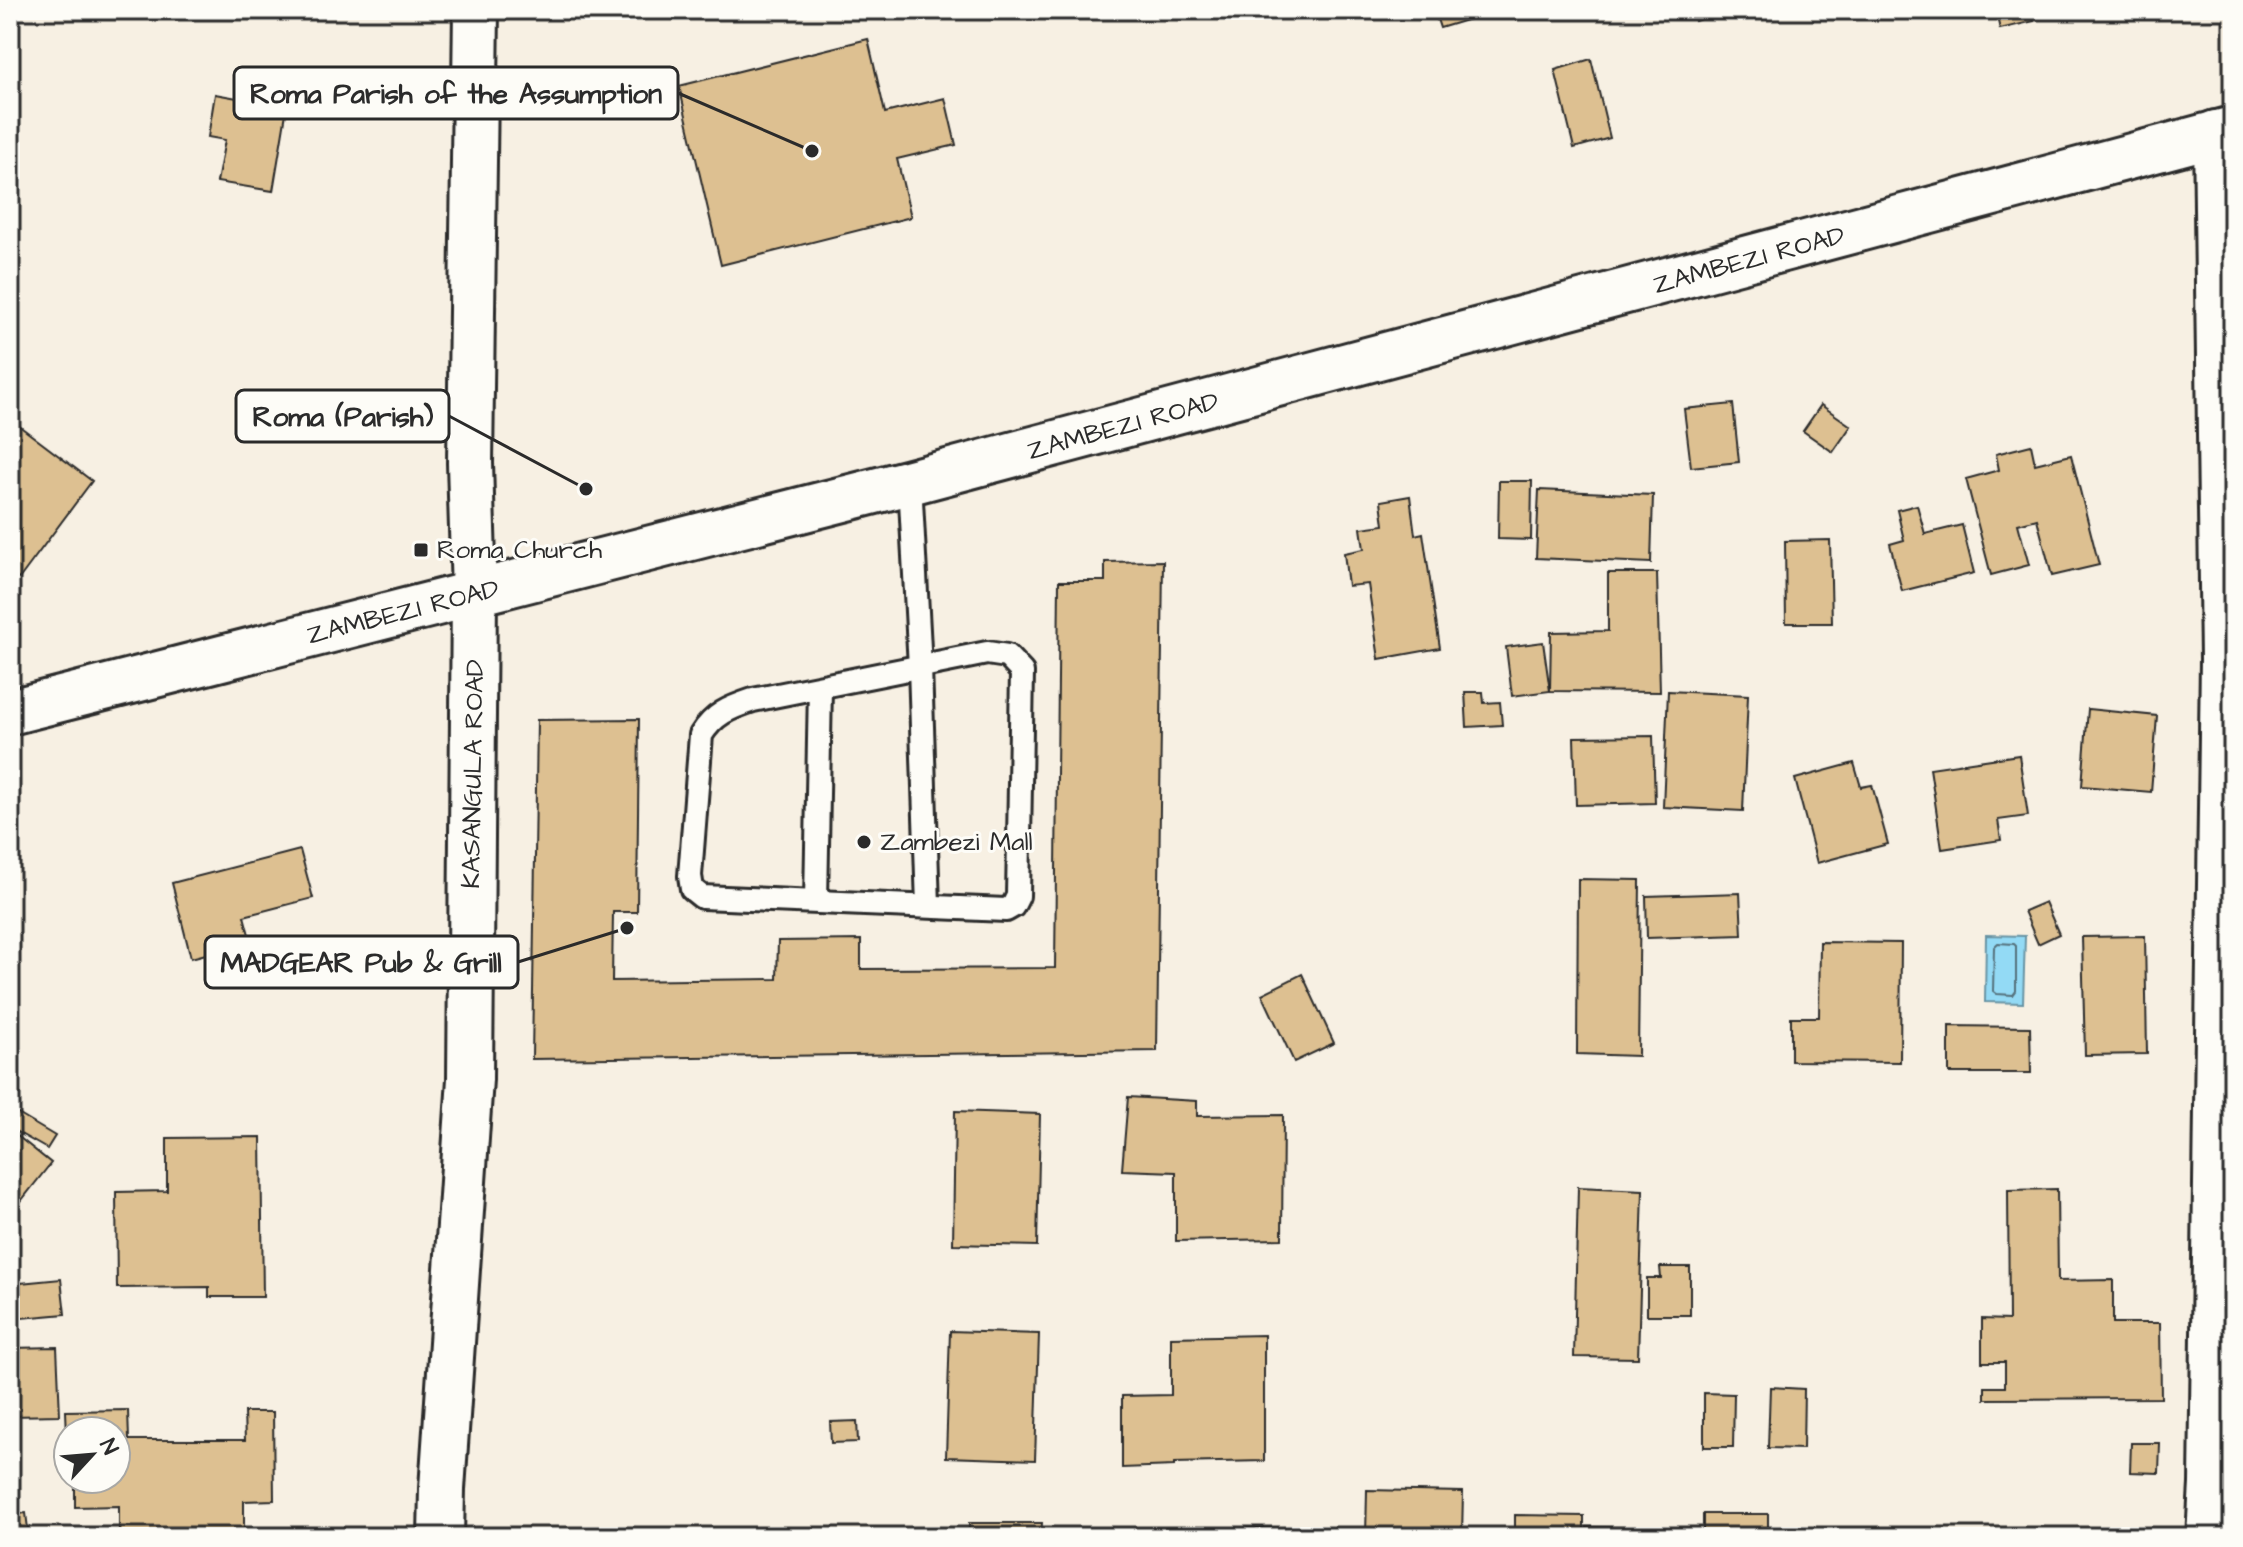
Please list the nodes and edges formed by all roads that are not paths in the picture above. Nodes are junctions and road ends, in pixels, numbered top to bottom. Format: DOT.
graph roads {
  1 [pos="476,10"];
  2 [pos="2224,131"];
  3 [pos="910,482"];
  4 [pos="474,594"];
  5 [pos="920,667"];
  6 [pos="820,687"];
  7 [pos="10,712"];
  8 [pos="816,901"];
  9 [pos="928,906"];
  10 [pos="441,1537"];
  11 [pos="2209,1537"];
  1 -- 4 [label="main road, KASANGULA ROAD"];
  2 -- 3 [label="main road, ZAMBEZI ROAD"];
  2 -- 11 [label="main road"];
  3 -- 4 [label="main road, ZAMBEZI ROAD"];
  3 -- 5 [label="lane"];
  4 -- 7 [label="main road, ZAMBEZI ROAD"];
  4 -- 10 [label="main road, KASANGULA ROAD"];
  5 -- 6 [label="lane"];
  5 -- 9 [label="lane"];
  5 -- 9 [label="lane"];
  6 -- 8 [label="lane"];
  6 -- 8 [label="lane"];
  8 -- 9 [label="lane"];
}
